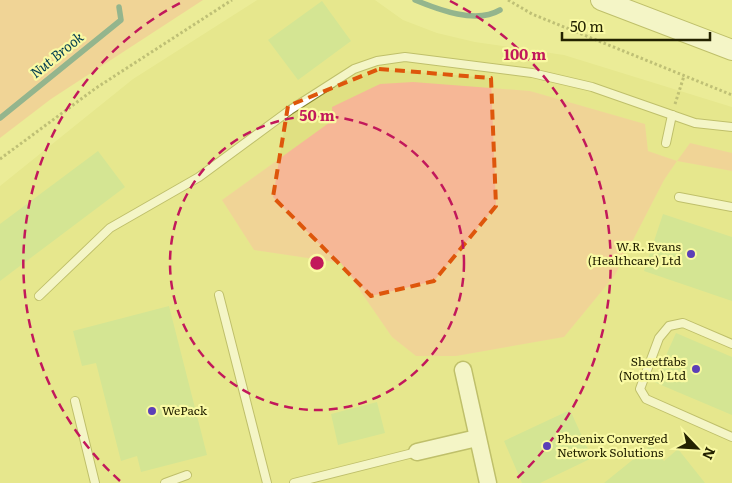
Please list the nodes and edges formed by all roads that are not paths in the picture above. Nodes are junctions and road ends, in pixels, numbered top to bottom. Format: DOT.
graph roads {
  1 [pos="601,0"];
  2 [pos="732,50"];
  3 [pos="672,115"];
  4 [pos="732,126"];
  5 [pos="666,142"];
  6 [pos="679,198"];
  7 [pos="732,207"];
  8 [pos="219,295"];
  9 [pos="39,296"];
  10 [pos="732,344"];
  11 [pos="463,370"];
  12 [pos="75,401"];
  13 [pos="732,437"];
  14 [pos="477,438"];
  15 [pos="417,452"];
  16 [pos="187,475"];
  17 [pos="95,483"];
  18 [pos="165,483"];
  19 [pos="267,483"];
  20 [pos="294,483"];
  21 [pos="488,483"];
  1 -- 2 [label="street"];
  3 -- 4 [label="lane"];
  3 -- 5 [label="lane"];
  3 -- 9 [label="lane"];
  6 -- 7 [label="lane"];
  8 -- 19 [label="lane"];
  10 -- 13 [label="lane"];
  11 -- 14 [label="street"];
  12 -- 17 [label="lane"];
  14 -- 15 [label="street"];
  14 -- 21 [label="street"];
  15 -- 20 [label="lane"];
  16 -- 18 [label="lane"];
}
